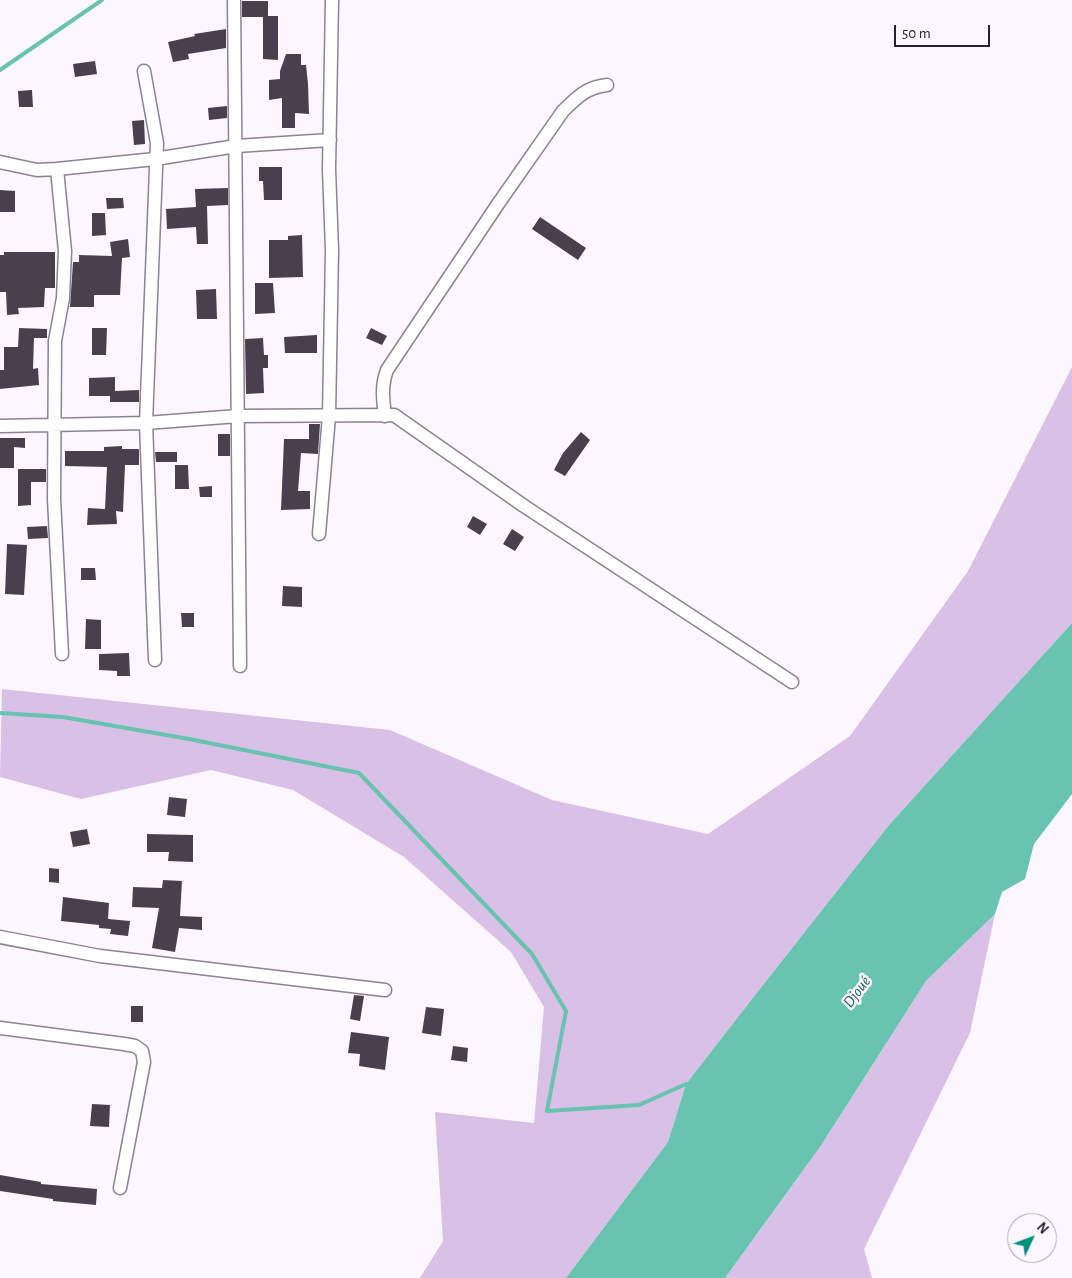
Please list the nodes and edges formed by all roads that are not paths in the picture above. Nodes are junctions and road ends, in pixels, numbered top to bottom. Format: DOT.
graph roads {
  1 [pos="234,0"];
  2 [pos="332,0"];
  3 [pos="144,71"];
  4 [pos="607,85"];
  5 [pos="330,140"];
  6 [pos="236,146"];
  7 [pos="155,159"];
  8 [pos="0,162"];
  9 [pos="57,169"];
  10 [pos="238,416"];
  11 [pos="329,416"];
  12 [pos="385,416"];
  13 [pos="146,423"];
  14 [pos="54,425"];
  15 [pos="0,426"];
  16 [pos="319,534"];
  17 [pos="62,654"];
  18 [pos="155,660"];
  19 [pos="240,666"];
  20 [pos="792,682"];
  21 [pos="0,937"];
  22 [pos="385,990"];
  23 [pos="0,1028"];
  24 [pos="120,1188"];
  1 -- 6 [label="street"];
  2 -- 5 [label="street"];
  3 -- 7 [label="street"];
  4 -- 12 [label="street"];
  5 -- 6 [label="street"];
  5 -- 11 [label="street"];
  6 -- 7 [label="street"];
  6 -- 10 [label="street"];
  7 -- 9 [label="street"];
  7 -- 13 [label="street"];
  8 -- 9 [label="street"];
  9 -- 14 [label="street"];
  10 -- 11 [label="street"];
  10 -- 13 [label="street"];
  10 -- 19 [label="street"];
  11 -- 12 [label="street"];
  11 -- 16 [label="street"];
  12 -- 20 [label="street"];
  13 -- 14 [label="street"];
  13 -- 18 [label="street"];
  14 -- 15 [label="street"];
  14 -- 17 [label="street"];
  21 -- 22 [label="street"];
  23 -- 24 [label="street"];
}
